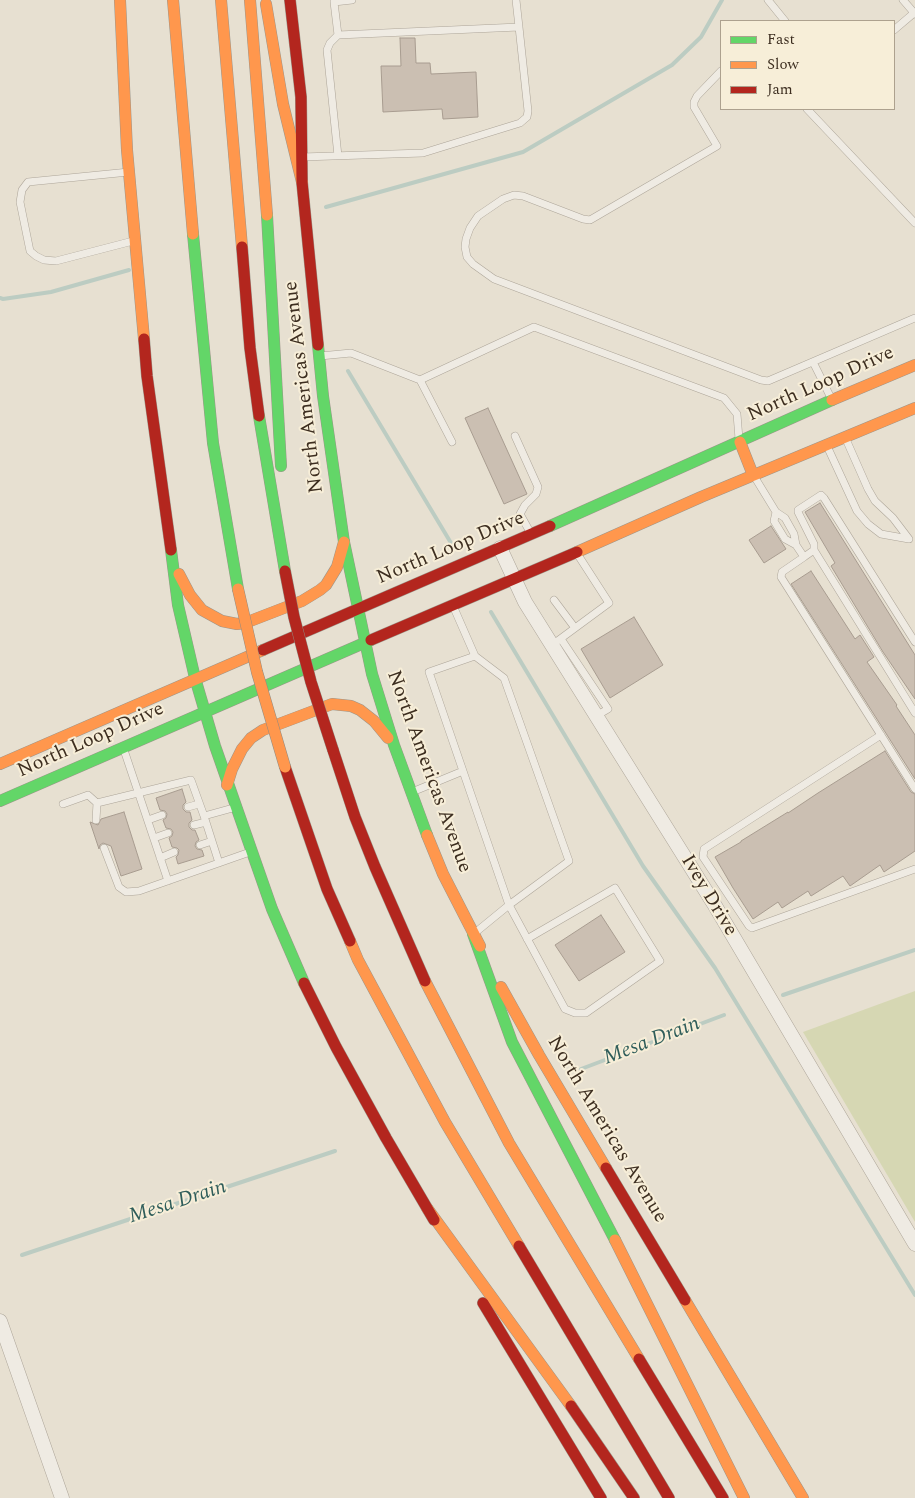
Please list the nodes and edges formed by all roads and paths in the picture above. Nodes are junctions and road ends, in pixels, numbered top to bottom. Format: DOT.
graph roads {
  1 [pos="109,0"];
  2 [pos="120,0"];
  3 [pos="173,0"];
  4 [pos="221,0"];
  5 [pos="250,0"];
  6 [pos="265,0"];
  7 [pos="290,0"];
  8 [pos="352,0"];
  9 [pos="516,0"];
  10 [pos="768,0"];
  11 [pos="904,0"];
  12 [pos="334,1"];
  13 [pos="915,14"];
  14 [pos="784,20"];
  15 [pos="519,28"];
  16 [pos="895,29"];
  17 [pos="338,35"];
  18 [pos="720,72"];
  19 [pos="808,110"];
  20 [pos="127,150"];
  21 [pos="338,156"];
  22 [pos="302,157"];
  23 [pos="129,172"];
  24 [pos="302,182"];
  25 [pos="915,223"];
  26 [pos="134,241"];
  27 [pos="915,318"];
  28 [pos="319,356"];
  29 [pos="813,362"];
  30 [pos="915,365"];
  31 [pos="420,380"];
  32 [pos="832,400"];
  33 [pos="915,408"];
  34 [pos="515,436"];
  35 [pos="845,436"];
  36 [pos="452,442"];
  37 [pos="740,442"];
  38 [pos="826,444"];
  39 [pos="753,476"];
  40 [pos="776,512"];
  41 [pos="277,519"];
  42 [pos="531,535"];
  43 [pos="912,540"];
  44 [pos="344,542"];
  45 [pos="796,544"];
  46 [pos="500,548"];
  47 [pos="814,550"];
  48 [pos="576,552"];
  49 [pos="804,557"];
  50 [pos="172,559"];
  51 [pos="514,578"];
  52 [pos="554,600"];
  53 [pos="453,605"];
  54 [pos="359,609"];
  55 [pos="574,628"];
  56 [pos="556,642"];
  57 [pos="915,642"];
  58 [pos="365,644"];
  59 [pos="475,656"];
  60 [pos="195,678"];
  61 [pos="206,711"];
  62 [pos="915,713"];
  63 [pos="881,735"];
  64 [pos="394,746"];
  65 [pos="123,747"];
  66 [pos="0,764"];
  67 [pos="463,771"];
  68 [pos="227,785"];
  69 [pos="915,789"];
  70 [pos="411,792"];
  71 [pos="139,793"];
  72 [pos="0,801"];
  73 [pos="98,803"];
  74 [pos="63,804"];
  75 [pos="200,804"];
  76 [pos="188,807"];
  77 [pos="235,808"];
  78 [pos="162,815"];
  79 [pos="205,819"];
  80 [pos="96,820"];
  81 [pos="148,820"];
  82 [pos="194,825"];
  83 [pos="168,833"];
  84 [pos="154,838"];
  85 [pos="212,841"];
  86 [pos="200,845"];
  87 [pos="104,848"];
  88 [pos="174,852"];
  89 [pos="250,852"];
  90 [pos="160,858"];
  91 [pos="219,863"];
  92 [pos="915,869"];
  93 [pos="168,881"];
  94 [pos="509,905"];
  95 [pos="473,934"];
  96 [pos="527,939"];
  97 [pos="427,1208"];
  98 [pos="915,1244"];
  99 [pos="0,1321"];
  100 [pos="62,1498"];
  101 [pos="600,1498"];
  102 [pos="634,1498"];
  103 [pos="668,1498"];
  104 [pos="723,1498"];
  105 [pos="744,1498"];
  106 [pos="803,1498"];
  1 -- 20 [label="main road"];
  2 -- 20 [label="main road"];
  3 -- 103 [label="main road, bridge"];
  4 -- 41 [label="main road"];
  5 -- 41 [label="main road"];
  6 -- 24 [label="main road"];
  7 -- 22 [label="main road, North Americas Avenue"];
  8 -- 12 [label="lane"];
  9 -- 15 [label="lane"];
  10 -- 14 [label="lane"];
  11 -- 13 [label="lane"];
  12 -- 17 [label="lane"];
  13 -- 16 [label="lane"];
  15 -- 17 [label="lane"];
  15 -- 21 [label="lane"];
  17 -- 21 [label="lane"];
  18 -- 29 [label="lane"];
  19 -- 25 [label="lane"];
  20 -- 23 [label="main road"];
  21 -- 22 [label="lane"];
  22 -- 24 [label="main road, North Americas Avenue"];
  23 -- 26 [label="main road"];
  23 -- 26 [label="lane"];
  24 -- 28 [label="main road, North Americas Avenue"];
  26 -- 50 [label="main road"];
  27 -- 29 [label="lane"];
  28 -- 31 [label="lane"];
  28 -- 44 [label="main road, North Americas Avenue"];
  29 -- 32 [label="lane"];
  30 -- 32 [label="main road, North Loop Drive"];
  31 -- 36 [label="lane"];
  31 -- 37 [label="lane"];
  32 -- 37 [label="main road, North Loop Drive"];
  33 -- 35 [label="main road, North Loop Drive"];
  34 -- 42 [label="lane"];
  35 -- 38 [label="main road, North Loop Drive"];
  35 -- 43 [label="lane"];
  37 -- 39 [label="main road"];
  37 -- 42 [label="main road, North Loop Drive"];
  38 -- 39 [label="main road, North Loop Drive"];
  38 -- 43 [label="lane"];
  39 -- 40 [label="lane"];
  39 -- 48 [label="main road, North Loop Drive"];
  40 -- 45 [label="lane"];
  40 -- 45 [label="lane"];
  41 -- 104 [label="main road, bridge"];
  42 -- 46 [label="main road, North Loop Drive"];
  44 -- 50 [label="main road"];
  44 -- 54 [label="main road, North Americas Avenue"];
  45 -- 49 [label="lane"];
  46 -- 51 [label="street, Ivey Drive"];
  46 -- 54 [label="main road, North Loop Drive"];
  47 -- 49 [label="lane"];
  47 -- 57 [label="lane"];
  47 -- 62 [label="lane"];
  48 -- 51 [label="main road, North Loop Drive"];
  48 -- 55 [label="lane"];
  49 -- 63 [label="lane"];
  50 -- 60 [label="main road"];
  51 -- 53 [label="main road, North Loop Drive"];
  51 -- 56 [label="street, Ivey Drive"];
  52 -- 55 [label="lane"];
  53 -- 58 [label="main road, North Loop Drive"];
  53 -- 59 [label="lane"];
  54 -- 58 [label="main road, North Americas Avenue"];
  54 -- 60 [label="main road, North Loop Drive"];
  55 -- 56 [label="lane"];
  56 -- 98 [label="street, Ivey Drive"];
  58 -- 61 [label="main road, North Loop Drive"];
  58 -- 64 [label="main road, North Americas Avenue"];
  59 -- 67 [label="lane"];
  59 -- 94 [label="lane"];
  60 -- 61 [label="main road"];
  60 -- 66 [label="main road, North Loop Drive"];
  61 -- 65 [label="main road, North Loop Drive"];
  61 -- 68 [label="main road"];
  63 -- 69 [label="lane"];
  63 -- 92 [label="lane"];
  64 -- 68 [label="main road"];
  64 -- 70 [label="main road, North Americas Avenue"];
  65 -- 71 [label="lane"];
  65 -- 72 [label="main road, North Loop Drive"];
  67 -- 70 [label="lane"];
  67 -- 94 [label="lane"];
  68 -- 77 [label="main road"];
  70 -- 95 [label="main road, North Americas Avenue"];
  71 -- 73 [label="lane"];
  71 -- 75 [label="lane"];
  71 -- 81 [label="lane"];
  73 -- 74 [label="lane"];
  73 -- 80 [label="lane"];
  75 -- 76 [label="lane"];
  75 -- 79 [label="lane"];
  77 -- 79 [label="lane"];
  77 -- 89 [label="main road"];
  78 -- 81 [label="lane"];
  79 -- 82 [label="lane"];
  79 -- 85 [label="lane"];
  81 -- 84 [label="lane"];
  83 -- 84 [label="lane"];
  84 -- 90 [label="lane"];
  85 -- 86 [label="lane"];
  85 -- 91 [label="lane"];
  87 -- 93 [label="lane"];
  88 -- 90 [label="lane"];
  89 -- 91 [label="lane"];
  89 -- 97 [label="main road"];
  90 -- 93 [label="lane"];
  91 -- 93 [label="lane"];
  94 -- 95 [label="lane"];
  94 -- 96 [label="lane"];
  95 -- 105 [label="main road"];
  95 -- 106 [label="main road, North Americas Avenue"];
  96 -- 96 [label="lane"];
  97 -- 101 [label="main road"];
  97 -- 102 [label="main road"];
  99 -- 100 [label="street"];
}
